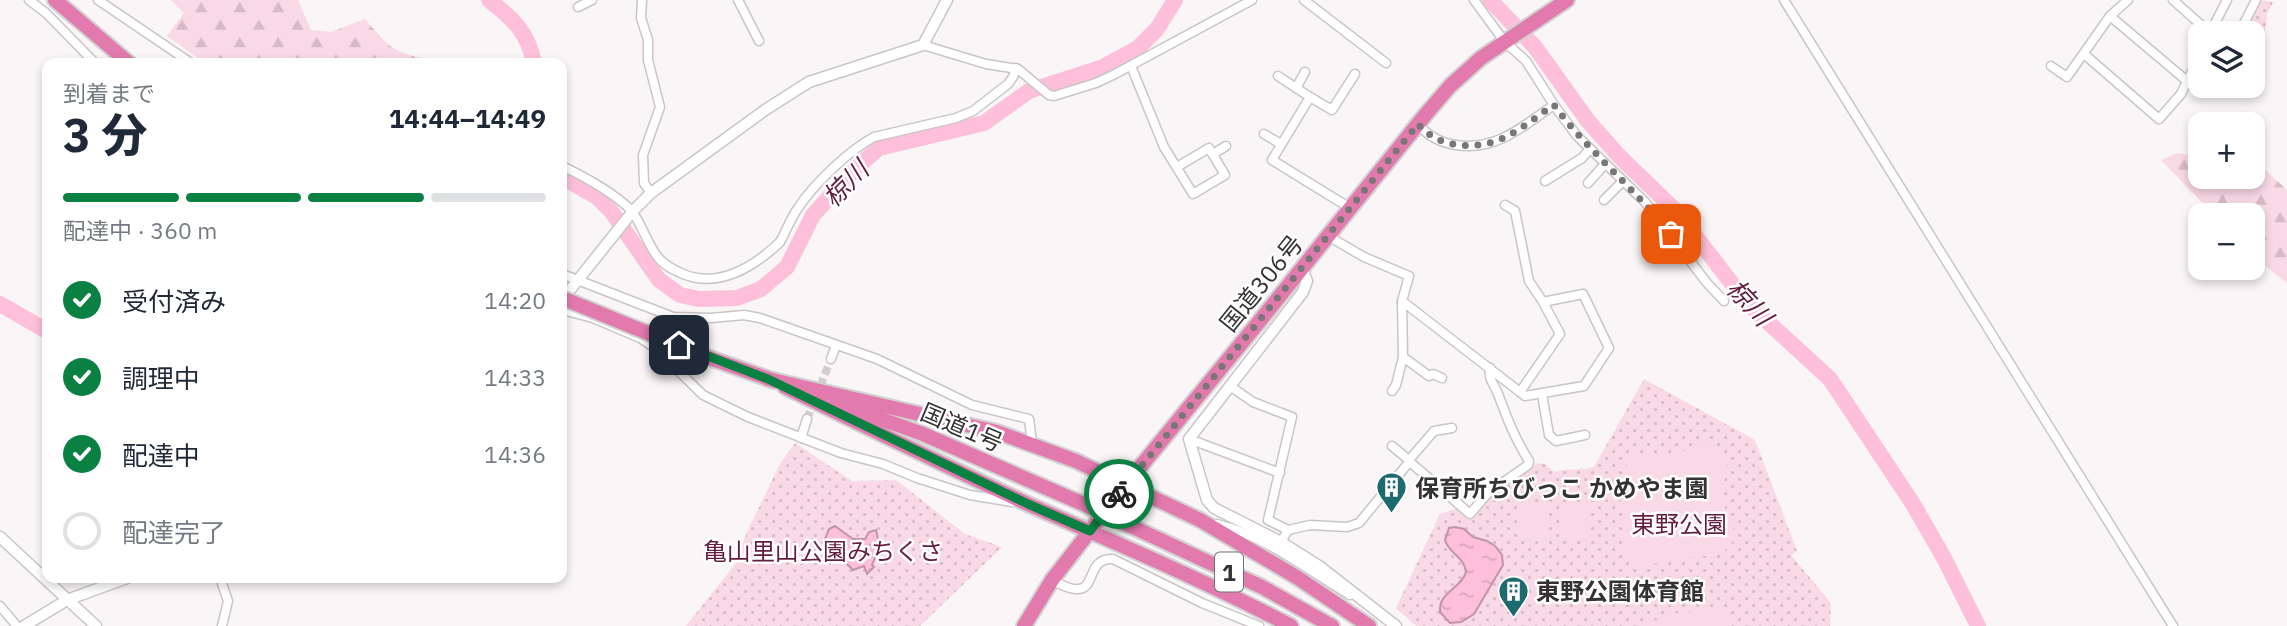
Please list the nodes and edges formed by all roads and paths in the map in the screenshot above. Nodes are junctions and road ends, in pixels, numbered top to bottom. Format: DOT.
graph roads {
  1 [pos="29,0"];
  2 [pos="55,0"];
  3 [pos="98,0"];
  4 [pos="592,0"];
  5 [pos="642,0"];
  6 [pos="738,0"];
  7 [pos="947,0"];
  8 [pos="1252,0"];
  9 [pos="1304,0"];
  10 [pos="1474,0"];
  11 [pos="1567,0"];
  12 [pos="1784,0"];
  13 [pos="2128,0"];
  14 [pos="2173,0"];
  15 [pos="2228,0"];
  16 [pos="2256,0"];
  17 [pos="578,7"];
  18 [pos="2110,16"];
  19 [pos="2197,21"];
  20 [pos="2217,21"];
  21 [pos="2245,21"];
  22 [pos="759,41"];
  23 [pos="1504,41"];
  24 [pos="923,45"];
  25 [pos="2084,54"];
  26 [pos="90,58"];
  27 [pos="123,58"];
  28 [pos="184,58"];
  29 [pos="1386,63"];
  30 [pos="1131,66"];
  31 [pos="2051,66"];
  32 [pos="1019,70"];
  33 [pos="1304,72"];
  34 [pos="1355,74"];
  35 [pos="1278,76"];
  36 [pos="2187,80"];
  37 [pos="1296,88"];
  38 [pos="1310,97"];
  39 [pos="1554,105"];
  40 [pos="1418,124"];
  41 [pos="1264,134"];
  42 [pos="1281,144"];
  43 [pos="1226,146"];
  44 [pos="1590,149"];
  45 [pos="1213,154"];
  46 [pos="1605,164"];
  47 [pos="1177,167"];
  48 [pos="567,169"];
  49 [pos="1545,181"];
  50 [pos="1623,181"];
  51 [pos="1588,183"];
  52 [pos="651,194"];
  53 [pos="1604,200"];
  54 [pos="1505,205"];
  55 [pos="1350,208"];
  56 [pos="633,211"];
  57 [pos="1328,236"];
  58 [pos="1302,270"];
  59 [pos="567,276"];
  60 [pos="577,281"];
  61 [pos="567,293"];
  62 [pos="567,301"];
  63 [pos="1402,301"];
  64 [pos="1724,301"];
  65 [pos="1544,302"];
  66 [pos="567,311"];
  67 [pos="836,345"];
  68 [pos="1403,357"];
  69 [pos="831,359"];
  70 [pos="1490,368"];
  71 [pos="1442,378"];
  72 [pos="768,379"];
  73 [pos="1230,386"];
  74 [pos="1392,391"];
  75 [pos="1520,392"];
  76 [pos="1542,394"];
  77 [pos="807,419"];
  78 [pos="1451,428"];
  79 [pos="1585,435"];
  80 [pos="801,438"];
  81 [pos="1189,439"];
  82 [pos="1031,443"];
  83 [pos="1392,446"];
  84 [pos="1410,461"];
  85 [pos="1280,473"];
  86 [pos="1127,483"];
  87 [pos="1028,504"];
  88 [pos="1200,520"];
  89 [pos="1288,530"];
  90 [pos="1090,531"];
  91 [pos="0,537"];
  92 [pos="1281,542"];
  93 [pos="42,576"];
  94 [pos="1052,580"];
  95 [pos="49,583"];
  96 [pos="113,583"];
  97 [pos="222,583"];
  98 [pos="67,600"];
  99 [pos="0,606"];
  100 [pos="1384,615"];
  101 [pos="17,626"];
  102 [pos="24,626"];
  103 [pos="96,626"];
  104 [pos="222,626"];
  105 [pos="1024,626"];
  106 [pos="1259,626"];
  107 [pos="1291,626"];
  108 [pos="1332,626"];
  109 [pos="1369,626"];
  110 [pos="1396,626"];
  111 [pos="2173,626"];
  1 -- 26 [label="street"];
  2 -- 27 [label="highway"];
  3 -- 28 [label="street"];
  4 -- 17 [label="street"];
  5 -- 52 [label="street"];
  6 -- 22 [label="street"];
  7 -- 24 [label="street"];
  8 -- 30 [label="street"];
  9 -- 29 [label="street"];
  10 -- 23 [label="street"];
  11 -- 23 [label="highway, 国道306号"];
  12 -- 111 [label="street"];
  13 -- 18 [label="street"];
  14 -- 19 [label="street"];
  15 -- 20 [label="street"];
  16 -- 21 [label="street"];
  18 -- 25 [label="street"];
  18 -- 36 [label="street"];
  23 -- 39 [label="street"];
  23 -- 40 [label="highway, 国道306号"];
  24 -- 32 [label="street"];
  24 -- 52 [label="street"];
  25 -- 31 [label="street"];
  25 -- 36 [label="street"];
  30 -- 32 [label="street"];
  30 -- 47 [label="street"];
  32 -- 56 [label="street"];
  33 -- 37 [label="street"];
  34 -- 38 [label="street"];
  35 -- 37 [label="street"];
  37 -- 38 [label="street"];
  38 -- 42 [label="street"];
  39 -- 40 [label="street"];
  39 -- 44 [label="street"];
  40 -- 55 [label="highway, 国道306号"];
  41 -- 42 [label="street"];
  42 -- 55 [label="street"];
  43 -- 45 [label="street"];
  44 -- 46 [label="street"];
  44 -- 49 [label="street"];
  45 -- 47 [label="street"];
  45 -- 47 [label="street"];
  46 -- 50 [label="street"];
  46 -- 51 [label="street"];
  48 -- 56 [label="street"];
  50 -- 53 [label="street"];
  50 -- 64 [label="street"];
  52 -- 56 [label="street"];
  54 -- 65 [label="street"];
  55 -- 57 [label="highway, 国道306号"];
  56 -- 60 [label="street"];
  57 -- 58 [label="highway, 国道306号"];
  57 -- 63 [label="street"];
  58 -- 73 [label="street"];
  58 -- 86 [label="highway, 国道306号"];
  59 -- 60 [label="street"];
  60 -- 61 [label="street"];
  60 -- 67 [label="street"];
  62 -- 72 [label="highway, 国道1号 / 1, bridge"];
  63 -- 68 [label="street"];
  63 -- 70 [label="street"];
  65 -- 75 [label="street"];
  65 -- 76 [label="street"];
  66 -- 80 [label="street"];
  67 -- 69 [label="street"];
  67 -- 82 [label="street"];
  68 -- 71 [label="street"];
  68 -- 74 [label="street"];
  70 -- 75 [label="street"];
  70 -- 84 [label="street"];
  72 -- 82 [label="highway"];
  72 -- 87 [label="highway"];
  72 -- 108 [label="highway, 国道1号 / 1, bridge"];
  73 -- 81 [label="street"];
  73 -- 85 [label="street"];
  75 -- 76 [label="street"];
  76 -- 79 [label="street"];
  77 -- 80 [label="street"];
  78 -- 84 [label="street"];
  80 -- 87 [label="street"];
  81 -- 85 [label="street"];
  81 -- 92 [label="street"];
  82 -- 86 [label="highway"];
  83 -- 84 [label="street"];
  84 -- 89 [label="street"];
  85 -- 89 [label="street"];
  86 -- 88 [label="highway"];
  86 -- 90 [label="highway, 国道306号"];
  87 -- 90 [label="highway"];
  88 -- 100 [label="street"];
  88 -- 109 [label="highway"];
  89 -- 92 [label="street"];
  90 -- 94 [label="highway, 国道306号"];
  90 -- 107 [label="highway"];
  91 -- 93 [label="street"];
  92 -- 100 [label="street"];
  94 -- 105 [label="highway, 国道306号"];
  94 -- 106 [label="street"];
  95 -- 98 [label="street"];
  96 -- 98 [label="street"];
  97 -- 104 [label="street"];
  98 -- 102 [label="street"];
  98 -- 103 [label="street"];
  99 -- 101 [label="street"];
  100 -- 110 [label="street"];
}
